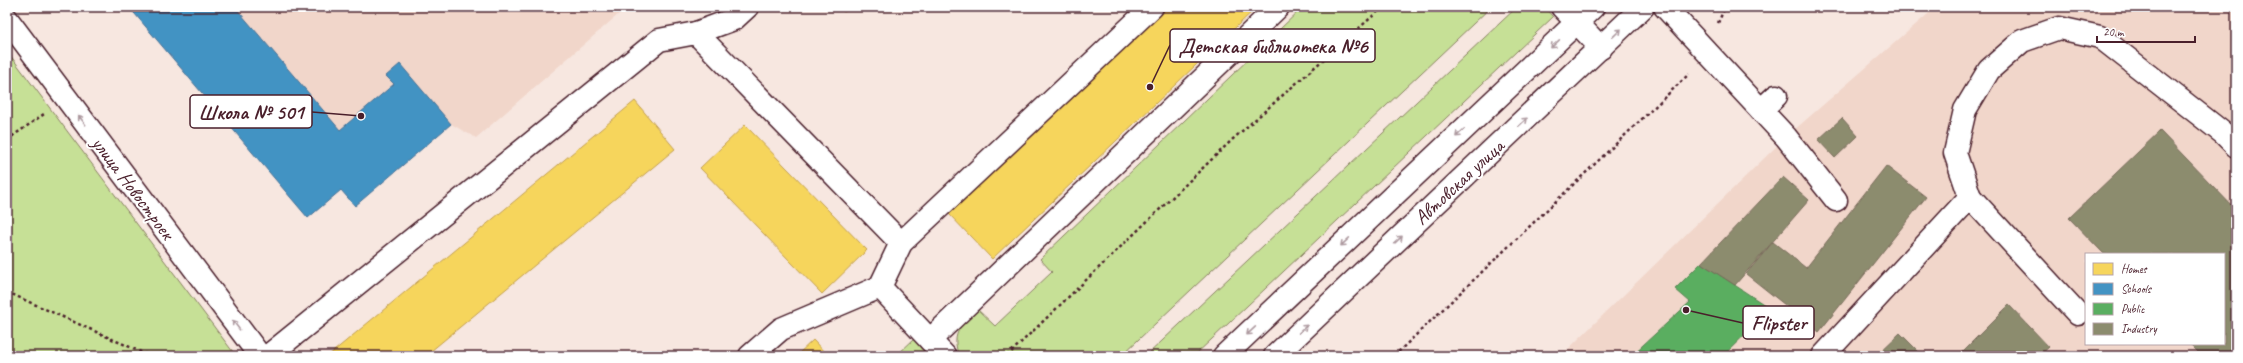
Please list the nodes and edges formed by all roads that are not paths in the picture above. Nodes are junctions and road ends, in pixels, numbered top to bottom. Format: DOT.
graph roads {
  1 [pos="747,7"];
  2 [pos="1152,7"];
  3 [pos="1278,7"];
  4 [pos="1562,7"];
  5 [pos="1593,7"];
  6 [pos="1643,7"];
  7 [pos="1665,7"];
  8 [pos="7,20"];
  9 [pos="1577,23"];
  10 [pos="696,33"];
  11 [pos="1601,48"];
  12 [pos="2236,146"];
  13 [pos="1970,197"];
  14 [pos="1836,200"];
  15 [pos="901,243"];
  16 [pos="880,287"];
  17 [pos="2078,314"];
  18 [pos="930,340"];
  19 [pos="260,356"];
  20 [pos="268,356"];
  21 [pos="750,356"];
  22 [pos="944,356"];
  23 [pos="1224,356"];
  24 [pos="1274,356"];
  25 [pos="1823,356"];
  1 -- 10 [label="street"];
  2 -- 15 [label="street"];
  3 -- 18 [label="street"];
  4 -- 9 [label="street"];
  5 -- 9 [label="street, Автовская улица"];
  11 -- 6 [label="street, Автовская улица, one-way"];
  7 -- 14 [label="street"];
  19 -- 8 [label="street, улица Новостроек, one-way"];
  9 -- 11 [label="street"];
  9 -- 23 [label="street, Автовская улица, one-way"];
  10 -- 15 [label="street"];
  10 -- 20 [label="street"];
  24 -- 11 [label="street, Автовская улица, one-way"];
  12 -- 13 [label="street"];
  13 -- 17 [label="street"];
  13 -- 25 [label="street"];
  15 -- 16 [label="street"];
  16 -- 18 [label="street"];
  16 -- 21 [label="street"];
  18 -- 22 [label="street"];
}
